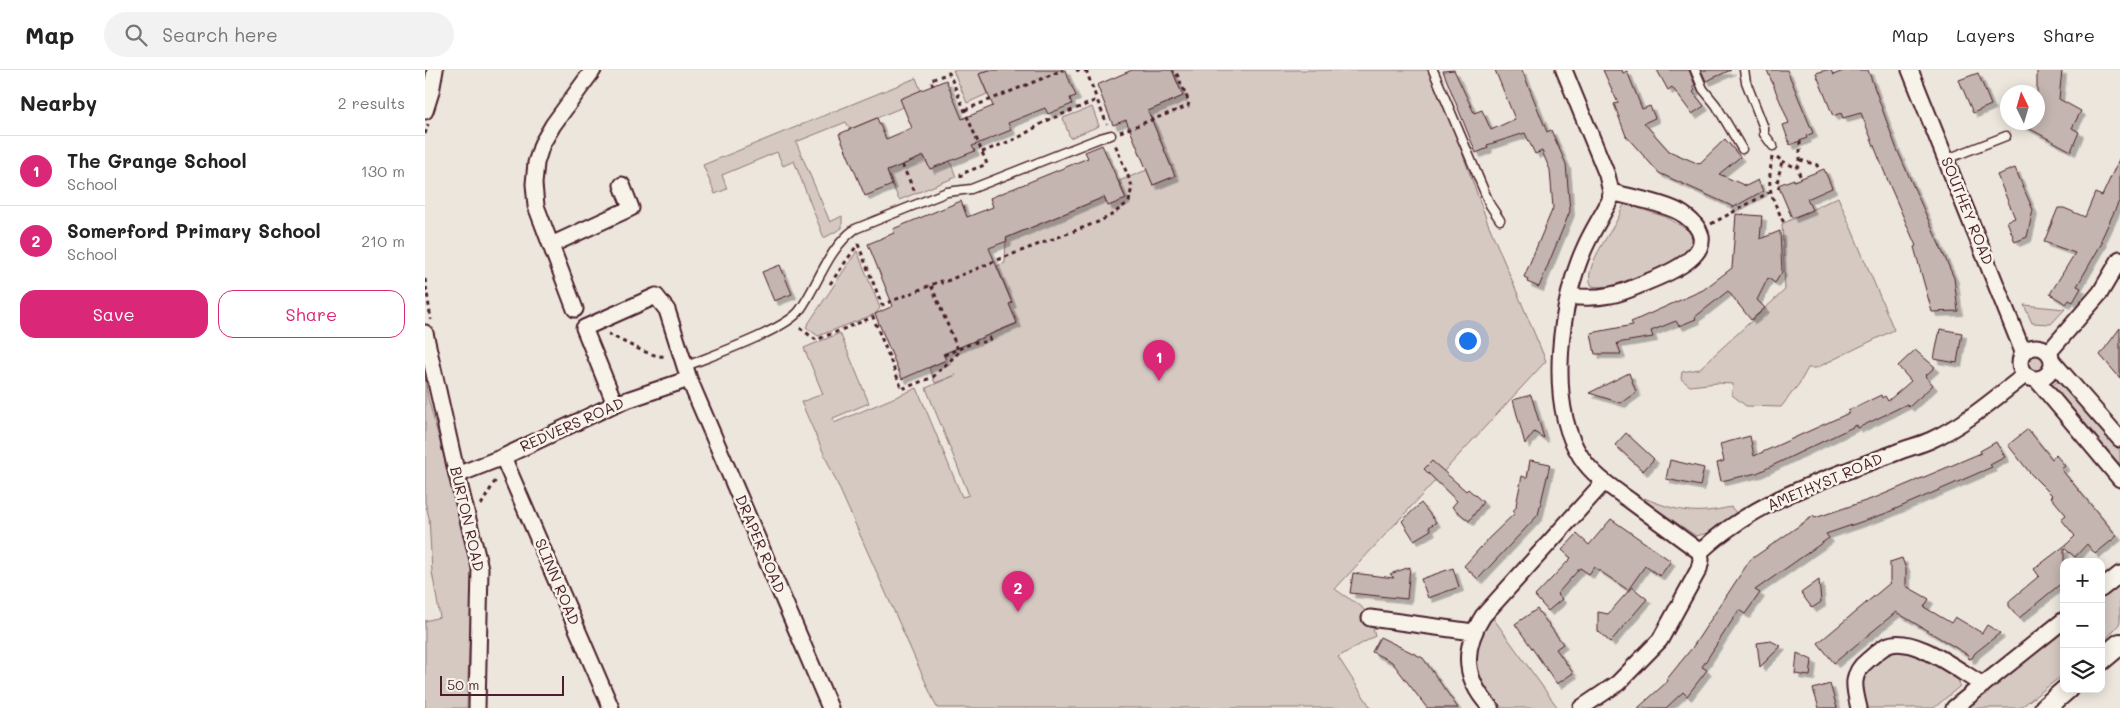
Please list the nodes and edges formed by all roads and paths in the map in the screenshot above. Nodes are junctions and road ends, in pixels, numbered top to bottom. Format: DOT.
graph roads {
  1 [pos="435,70"];
  2 [pos="593,70"];
  3 [pos="1063,70"];
  4 [pos="1076,70"];
  5 [pos="1433,70"];
  6 [pos="1564,70"];
  7 [pos="1695,70"];
  8 [pos="1744,70"];
  9 [pos="1910,70"];
  10 [pos="1085,71"];
  11 [pos="1173,72"];
  12 [pos="933,86"];
  13 [pos="1097,100"];
  14 [pos="965,110"];
  15 [pos="425,111"];
  16 [pos="1111,135"];
  17 [pos="2006,136"];
  18 [pos="1800,141"];
  19 [pos="1773,146"];
  20 [pos="1742,149"];
  21 [pos="982,152"];
  22 [pos="1947,159"];
  23 [pos="1800,160"];
  24 [pos="1782,161"];
  25 [pos="902,165"];
  26 [pos="1797,168"];
  27 [pos="1819,171"];
  28 [pos="1801,178"];
  29 [pos="622,185"];
  30 [pos="1779,188"];
  31 [pos="959,190"];
  32 [pos="1611,192"];
  33 [pos="1770,192"];
  34 [pos="919,203"];
  35 [pos="1500,220"];
  36 [pos="1784,223"];
  37 [pos="1698,231"];
  38 [pos="858,244"];
  39 [pos="551,245"];
  40 [pos="2120,259"];
  41 [pos="931,285"];
  42 [pos="1569,296"];
  43 [pos="575,309"];
  44 [pos="589,325"];
  45 [pos="801,328"];
  46 [pos="425,333"];
  47 [pos="989,335"];
  48 [pos="958,349"];
  49 [pos="2023,352"];
  50 [pos="944,355"];
  51 [pos="2050,357"];
  52 [pos="685,366"];
  53 [pos="2030,377"];
  54 [pos="615,404"];
  55 [pos="2120,439"];
  56 [pos="503,456"];
  57 [pos="510,472"];
  58 [pos="457,475"];
  59 [pos="2120,479"];
  60 [pos="1605,482"];
  61 [pos="477,512"];
  62 [pos="1700,552"];
  63 [pos="2120,574"];
  64 [pos="2105,586"];
  65 [pos="1370,618"];
  66 [pos="2060,623"];
  67 [pos="1473,632"];
  68 [pos="2120,644"];
  69 [pos="2105,657"];
  70 [pos="1983,685"];
  71 [pos="2062,693"];
  72 [pos="477,708"];
  73 [pos="611,708"];
  74 [pos="830,708"];
  75 [pos="1491,708"];
  76 [pos="1581,708"];
  77 [pos="1859,708"];
  78 [pos="1954,708"];
  79 [pos="2045,708"];
  1 -- 15 [label="street"];
  2 -- 39 [label="street"];
  3 -- 14 [label="path"];
  4 -- 10 [label="path"];
  5 -- 35 [label="lane"];
  6 -- 32 [label="street"];
  7 -- 20 [label="lane"];
  8 -- 19 [label="lane"];
  9 -- 22 [label="street, SOUTHEY ROAD"];
  10 -- 13 [label="path"];
  11 -- 16 [label="path"];
  12 -- 14 [label="path"];
  13 -- 16 [label="path"];
  13 -- 21 [label="path"];
  14 -- 21 [label="path"];
  16 -- 31 [label="lane"];
  16 -- 41 [label="path"];
  17 -- 22 [label="lane"];
  18 -- 23 [label="path"];
  21 -- 31 [label="path"];
  22 -- 49 [label="street, SOUTHEY ROAD"];
  23 -- 26 [label="path"];
  23 -- 27 [label="path"];
  24 -- 26 [label="path"];
  24 -- 30 [label="path"];
  24 -- 33 [label="path"];
  25 -- 34 [label="path"];
  26 -- 28 [label="path"];
  29 -- 39 [label="street"];
  31 -- 34 [label="lane"];
  32 -- 37 [label="street"];
  32 -- 42 [label="street"];
  33 -- 36 [label="path"];
  33 -- 37 [label="path"];
  34 -- 52 [label="lane"];
  37 -- 42 [label="street"];
  38 -- 41 [label="path"];
  39 -- 43 [label="street"];
  40 -- 51 [label="street"];
  41 -- 48 [label="path"];
  42 -- 60 [label="street"];
  44 -- 52 [label="path"];
  44 -- 52 [label="street, DRAPER ROAD"];
  44 -- 54 [label="street"];
  45 -- 48 [label="path"];
  46 -- 58 [label="street, BURTON ROAD"];
  47 -- 48 [label="path"];
  48 -- 50 [label="path"];
  49 -- 51 [label="street"];
  49 -- 53 [label="street"];
  51 -- 53 [label="street"];
  51 -- 55 [label="street"];
  52 -- 54 [label="street, REDVERS ROAD"];
  52 -- 74 [label="street, DRAPER ROAD"];
  53 -- 59 [label="street"];
  53 -- 62 [label="street, AMETHYST ROAD"];
  54 -- 56 [label="street, REDVERS ROAD"];
  56 -- 57 [label="street, SLINN ROAD"];
  56 -- 58 [label="street, REDVERS ROAD"];
  57 -- 61 [label="path"];
  57 -- 73 [label="street, SLINN ROAD"];
  58 -- 72 [label="street, BURTON ROAD"];
  60 -- 62 [label="street"];
  60 -- 67 [label="street"];
  62 -- 76 [label="street"];
  63 -- 64 [label="street"];
  65 -- 67 [label="street"];
  66 -- 70 [label="street"];
  67 -- 75 [label="street"];
  68 -- 69 [label="main road"];
  70 -- 77 [label="street"];
  70 -- 78 [label="street"];
  71 -- 79 [label="main road"];
}
